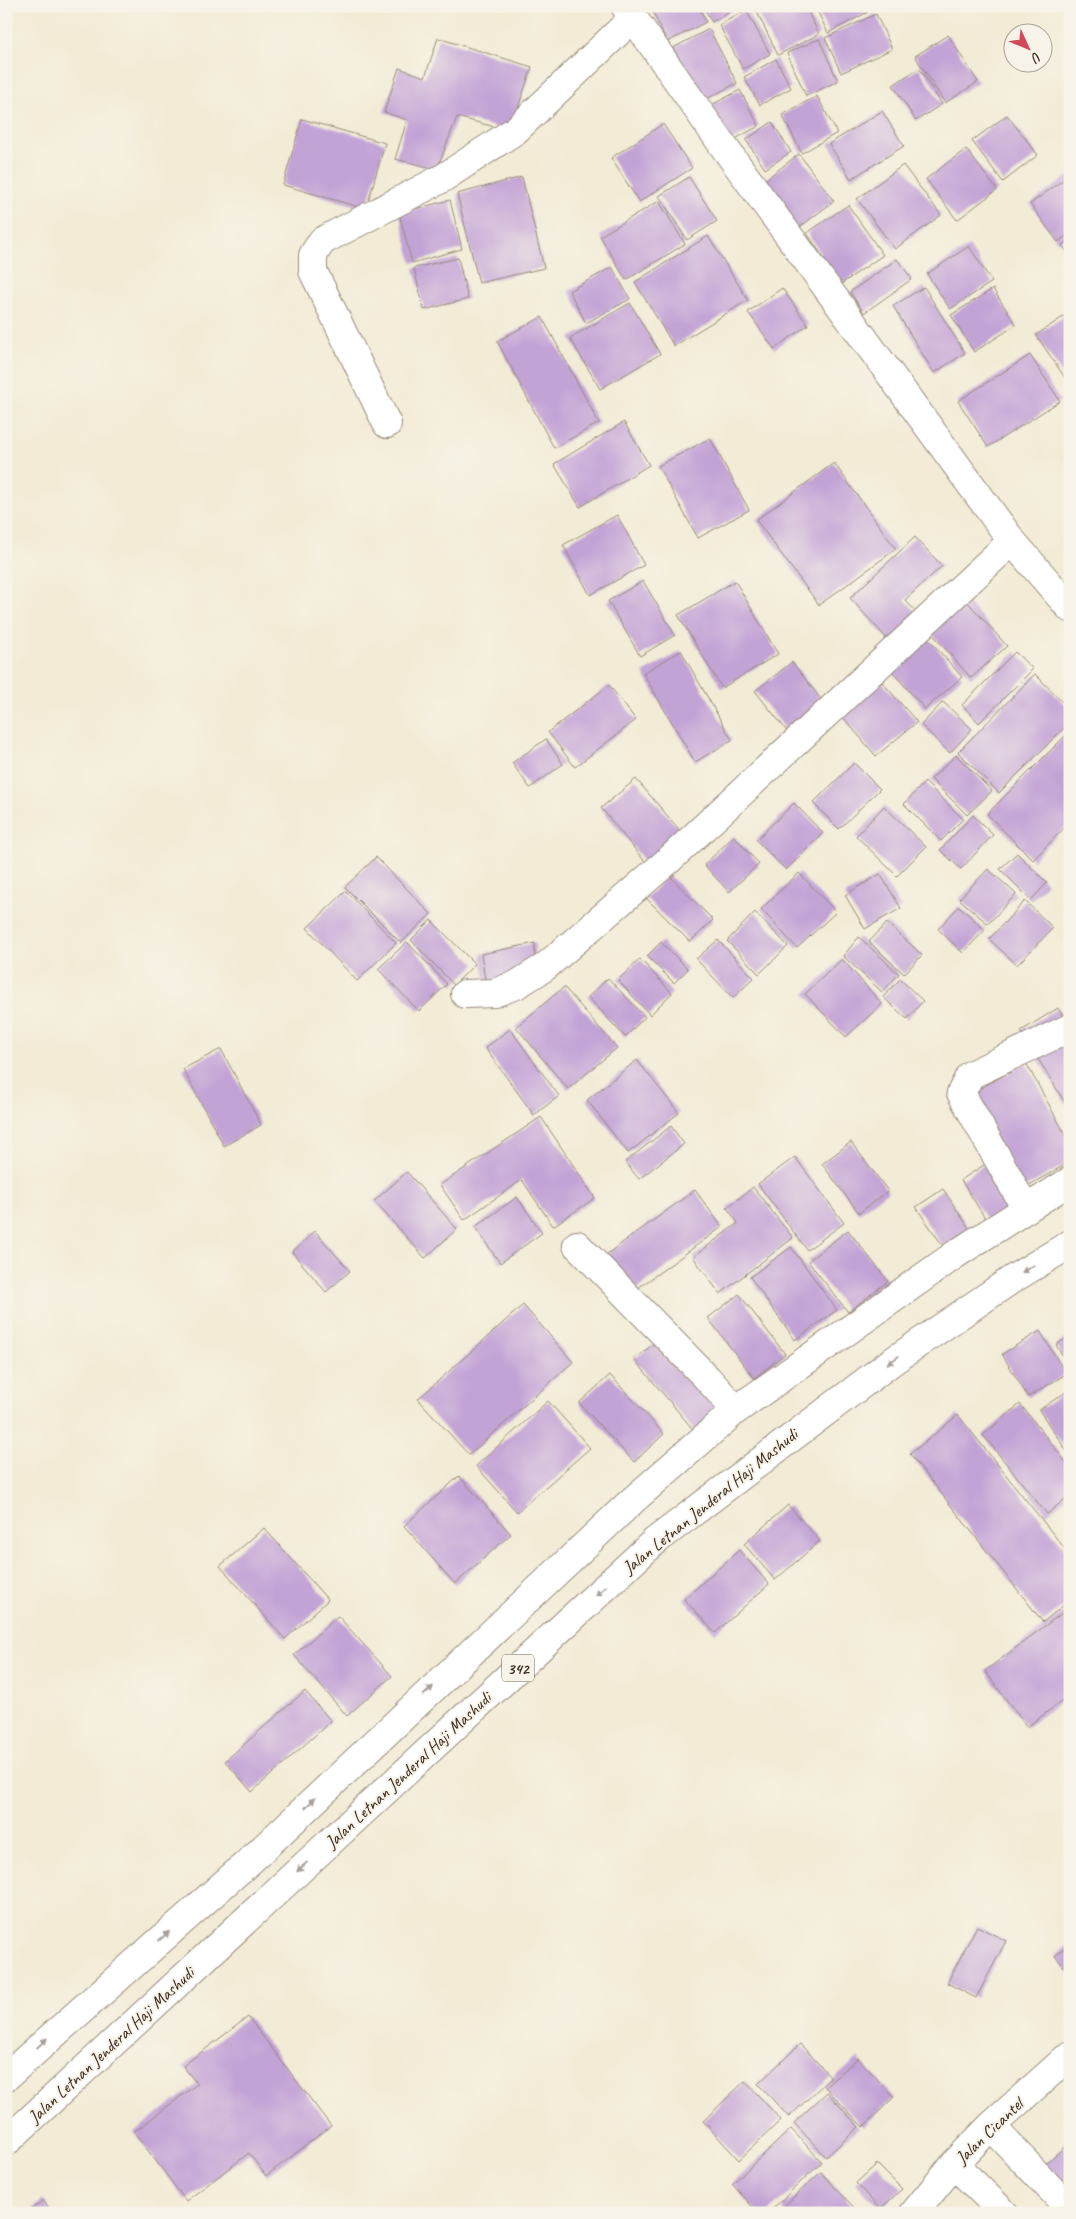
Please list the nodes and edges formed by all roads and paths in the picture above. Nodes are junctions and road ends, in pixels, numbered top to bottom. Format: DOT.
graph roads {
  1 [pos="628,13"];
  2 [pos="387,424"];
  3 [pos="1012,541"];
  4 [pos="1070,608"];
  5 [pos="465,994"];
  6 [pos="1070,1028"];
  7 [pos="1070,1181"];
  8 [pos="1026,1209"];
  9 [pos="1070,1244"];
  10 [pos="577,1245"];
  11 [pos="736,1410"];
  12 [pos="251,1860"];
  13 [pos="280,1887"];
  14 [pos="1070,2056"];
  15 [pos="6,2077"];
  16 [pos="991,2126"];
  17 [pos="6,2142"];
  18 [pos="954,2164"];
  19 [pos="1070,2209"];
  20 [pos="914,2213"];
  21 [pos="1004,2213"];
  1 -- 2 [label="street"];
  1 -- 3 [label="street"];
  3 -- 4 [label="street"];
  3 -- 5 [label="street"];
  6 -- 8 [label="street"];
  7 -- 8 [label="street, 342"];
  8 -- 11 [label="street, 342"];
  9 -- 13 [label="street, Jalan Letnan Jenderal Haji Mashudi / 342, one-way"];
  10 -- 11 [label="street"];
  12 -- 11 [label="street, 342, one-way"];
  12 -- 13 [label="street"];
  15 -- 12 [label="street, 342, one-way"];
  13 -- 17 [label="street, Jalan Letnan Jenderal Haji Mashudi / 342"];
  14 -- 16 [label="street, Jalan Cicantel"];
  16 -- 18 [label="street, Jalan Cicantel"];
  16 -- 19 [label="street"];
  18 -- 20 [label="street, Jalan Cicantel"];
  18 -- 21 [label="street"];
}
